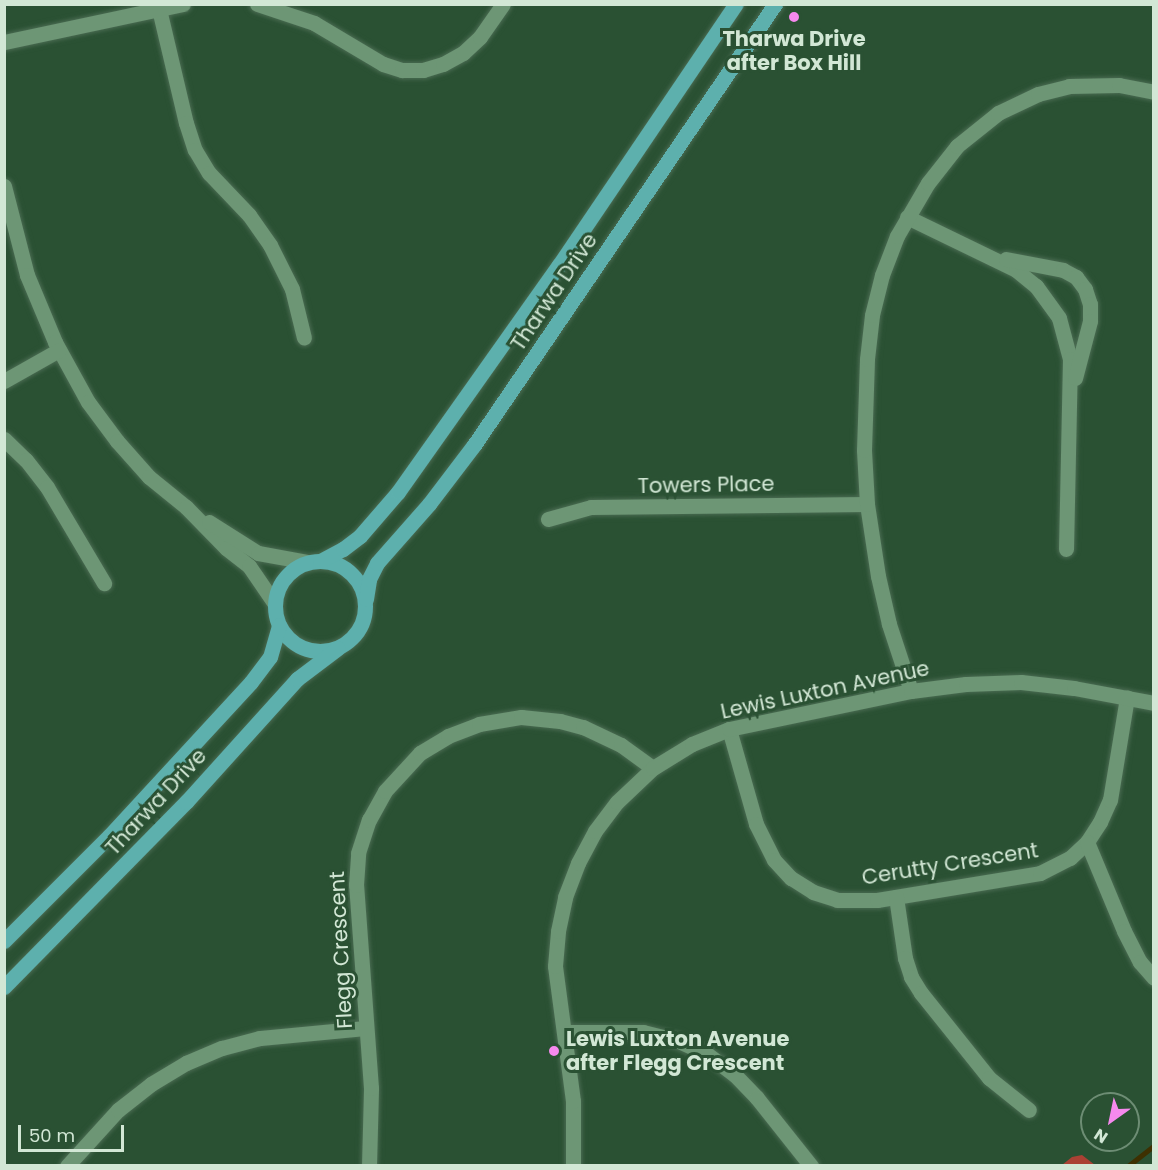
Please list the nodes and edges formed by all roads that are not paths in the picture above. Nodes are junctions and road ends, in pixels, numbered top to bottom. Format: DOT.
graph roads {
  1 [pos="183,4"];
  2 [pos="257,4"];
  3 [pos="503,4"];
  4 [pos="736,4"];
  5 [pos="775,4"];
  6 [pos="159,9"];
  7 [pos="4,42"];
  8 [pos="1154,92"];
  9 [pos="4,186"];
  10 [pos="907,217"];
  11 [pos="963,244"];
  12 [pos="304,338"];
  13 [pos="59,351"];
  14 [pos="4,381"];
  15 [pos="1070,421"];
  16 [pos="4,439"];
  17 [pos="867,504"];
  18 [pos="186,507"];
  19 [pos="548,519"];
  20 [pos="1066,549"];
  21 [pos="314,561"];
  22 [pos="104,584"];
  23 [pos="366,599"];
  24 [pos="275,604"];
  25 [pos="279,625"];
  26 [pos="339,648"];
  27 [pos="911,692"];
  28 [pos="1127,697"];
  29 [pos="1154,703"];
  30 [pos="729,729"];
  31 [pos="653,768"];
  32 [pos="1087,842"];
  33 [pos="896,897"];
  34 [pos="4,942"];
  35 [pos="1154,978"];
  36 [pos="4,987"];
  37 [pos="366,1028"];
  38 [pos="564,1032"];
  39 [pos="1029,1110"];
  40 [pos="67,1166"];
  41 [pos="369,1166"];
  42 [pos="573,1166"];
  43 [pos="811,1166"];
  1 -- 6 [label="street"];
  2 -- 3 [label="street"];
  4 -- 21 [label="main road, Tharwa Drive"];
  5 -- 23 [label="main road, Tharwa Drive"];
  6 -- 7 [label="street"];
  6 -- 12 [label="street"];
  8 -- 10 [label="street"];
  9 -- 13 [label="street"];
  10 -- 11 [label="street"];
  10 -- 17 [label="street"];
  11 -- 15 [label="street"];
  11 -- 15 [label="street"];
  13 -- 14 [label="street"];
  13 -- 18 [label="street"];
  15 -- 20 [label="street"];
  16 -- 22 [label="street"];
  17 -- 19 [label="street, Towers Place"];
  17 -- 27 [label="street"];
  18 -- 21 [label="street"];
  18 -- 24 [label="street"];
  21 -- 23 [label="main road"];
  21 -- 24 [label="main road"];
  23 -- 26 [label="main road"];
  24 -- 25 [label="main road"];
  25 -- 26 [label="main road"];
  25 -- 34 [label="main road, Tharwa Drive"];
  26 -- 36 [label="main road, Tharwa Drive"];
  27 -- 28 [label="street, Lewis Luxton Avenue"];
  27 -- 30 [label="street, Lewis Luxton Avenue"];
  28 -- 29 [label="street, Lewis Luxton Avenue"];
  28 -- 32 [label="street, Cerutty Crescent"];
  30 -- 31 [label="street, Lewis Luxton Avenue"];
  30 -- 33 [label="street, Cerutty Crescent"];
  31 -- 37 [label="street, Flegg Crescent"];
  31 -- 38 [label="street, Lewis Luxton Avenue"];
  32 -- 33 [label="street, Cerutty Crescent"];
  32 -- 35 [label="street"];
  33 -- 39 [label="street"];
  37 -- 40 [label="street"];
  37 -- 41 [label="street, Flegg Crescent"];
  38 -- 42 [label="street, Lewis Luxton Avenue"];
  38 -- 43 [label="street"];
}
